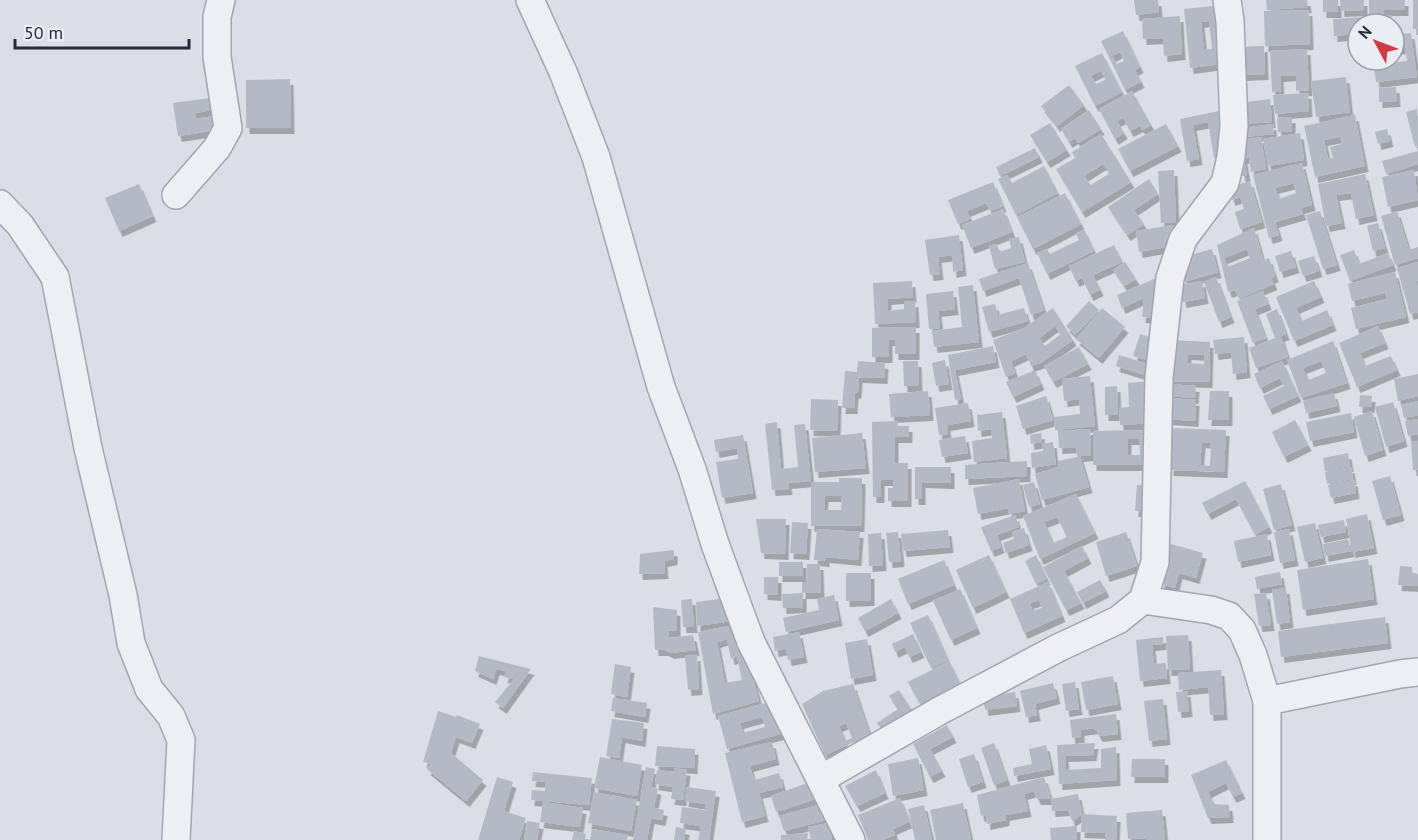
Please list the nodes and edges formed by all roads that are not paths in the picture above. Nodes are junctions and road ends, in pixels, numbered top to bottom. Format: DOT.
graph roads {
  1 [pos="221,0"];
  2 [pos="530,0"];
  3 [pos="1227,0"];
  4 [pos="176,195"];
  5 [pos="0,204"];
  6 [pos="1143,600"];
  7 [pos="1418,672"];
  8 [pos="1267,701"];
  9 [pos="821,779"];
  10 [pos="176,840"];
  11 [pos="851,840"];
  12 [pos="1267,840"];
  1 -- 4 [label="street"];
  2 -- 9 [label="street"];
  3 -- 6 [label="street"];
  5 -- 10 [label="street"];
  6 -- 8 [label="street"];
  6 -- 9 [label="street"];
  7 -- 8 [label="street"];
  8 -- 12 [label="street"];
  9 -- 11 [label="street"];
}
